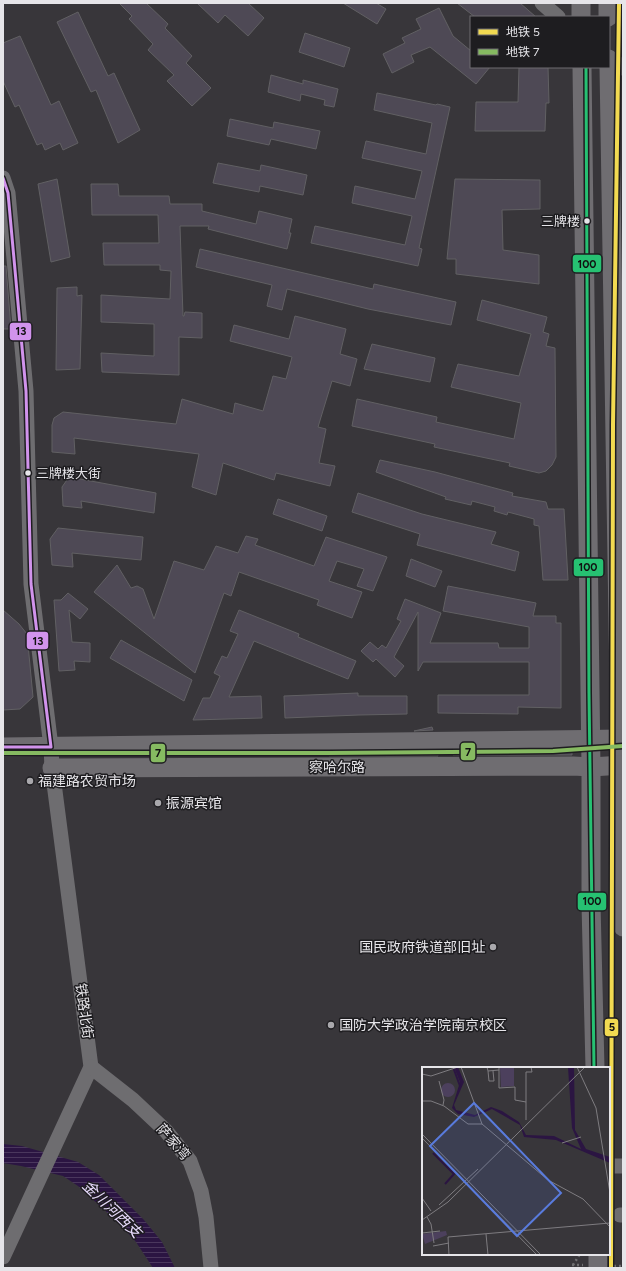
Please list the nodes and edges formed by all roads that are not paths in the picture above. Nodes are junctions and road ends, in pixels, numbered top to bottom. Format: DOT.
graph roads {
  1 [pos="542,3"];
  2 [pos="581,3"];
  3 [pos="608,3"];
  4 [pos="557,16"];
  5 [pos="581,16"];
  6 [pos="608,16"];
  7 [pos="610,58"];
  8 [pos="582,68"];
  9 [pos="609,68"];
  10 [pos="623,68"];
  11 [pos="3,178"];
  12 [pos="621,739"];
  13 [pos="590,740"];
  14 [pos="3,747"];
  15 [pos="51,747"];
  16 [pos="622,765"];
  17 [pos="591,767"];
  18 [pos="52,768"];
  19 [pos="623,927"];
  20 [pos="91,1067"];
  21 [pos="595,1067"];
  22 [pos="610,1166"];
  23 [pos="623,1166"];
  24 [pos="598,1255"];
  25 [pos="3,1257"];
  26 [pos="211,1268"];
  27 [pos="598,1268"];
  1 -- 4 [label="street"];
  2 -- 5 [label="main road"];
  3 -- 6 [label="main road"];
  7 -- 10 [label="street"];
  8 -- 13 [label="main road"];
  9 -- 12 [label="main road"];
  11 -- 15 [label="street"];
  12 -- 13 [label="main road, 察哈尔路"];
  12 -- 16 [label="main road"];
  13 -- 15 [label="main road, 察哈尔路"];
  13 -- 17 [label="main road"];
  14 -- 15 [label="main road, 察哈尔路"];
  15 -- 18 [label="street, 铁路北街"];
  16 -- 17 [label="main road, 察哈尔路"];
  16 -- 19 [label="main road"];
  17 -- 18 [label="main road, 察哈尔路"];
  17 -- 21 [label="main road"];
  18 -- 20 [label="street, 铁路北街"];
  20 -- 25 [label="street"];
  20 -- 26 [label="street, 萨家湾"];
  22 -- 23 [label="street"];
  24 -- 27 [label="main road"];
}
